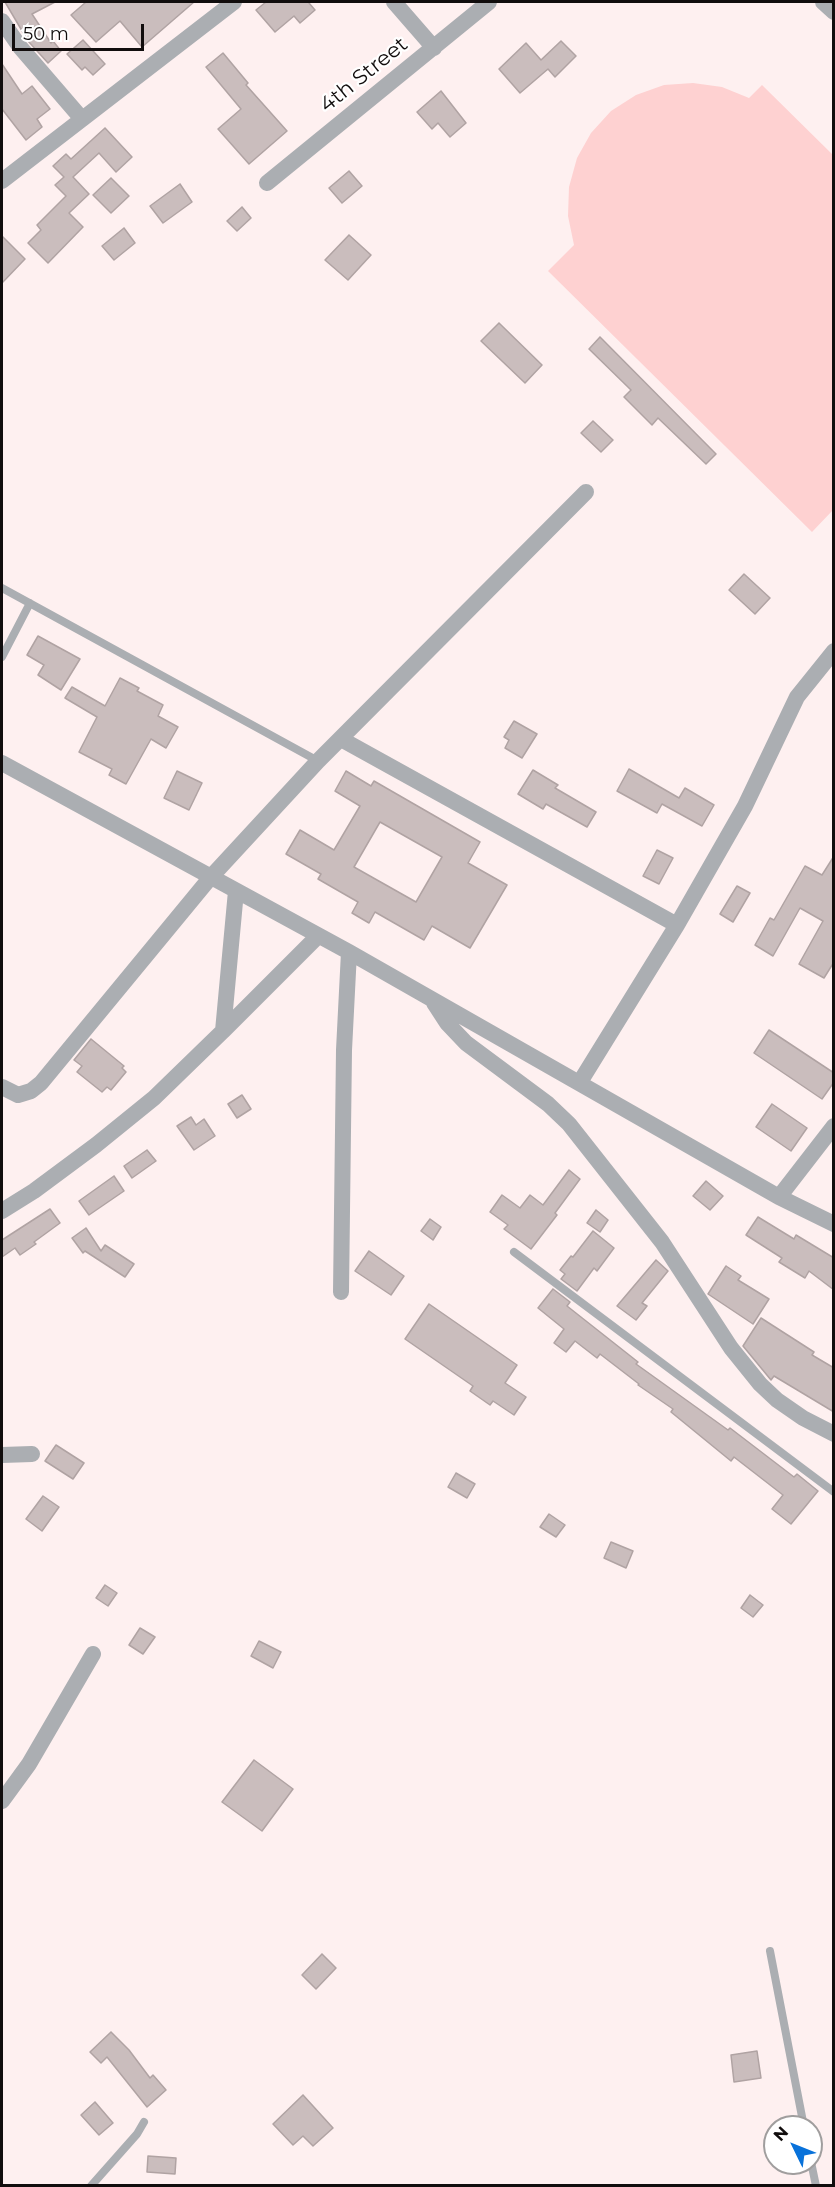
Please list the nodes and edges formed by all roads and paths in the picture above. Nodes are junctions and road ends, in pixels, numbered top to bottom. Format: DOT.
graph roads {
  1 [pos="234,2"];
  2 [pos="394,2"];
  3 [pos="489,2"];
  4 [pos="823,2"];
  5 [pos="834,12"];
  6 [pos="2,21"];
  7 [pos="434,48"];
  8 [pos="82,119"];
  9 [pos="2,181"];
  10 [pos="267,183"];
  11 [pos="586,492"];
  12 [pos="2,588"];
  13 [pos="30,603"];
  14 [pos="834,651"];
  15 [pos="2,657"];
  16 [pos="341,739"];
  17 [pos="318,761"];
  18 [pos="2,762"];
  19 [pos="210,878"];
  20 [pos="236,891"];
  21 [pos="677,925"];
  22 [pos="318,936"];
  23 [pos="349,952"];
  24 [pos="432,1000"];
  25 [pos="223,1031"];
  26 [pos="580,1082"];
  27 [pos="2,1087"];
  28 [pos="834,1126"];
  29 [pos="779,1197"];
  30 [pos="2,1211"];
  31 [pos="834,1224"];
  32 [pos="514,1252"];
  33 [pos="342,1292"];
  34 [pos="834,1434"];
  35 [pos="32,1454"];
  36 [pos="2,1455"];
  37 [pos="834,1492"];
  38 [pos="93,1654"];
  39 [pos="2,1801"];
  40 [pos="770,1951"];
  41 [pos="802,2115"];
  42 [pos="144,2122"];
  43 [pos="91,2186"];
  1 -- 8 [label="street"];
  2 -- 7 [label="street"];
  3 -- 7 [label="street, 4th Street"];
  4 -- 5 [label="street"];
  6 -- 8 [label="street"];
  7 -- 10 [label="street, 4th Street"];
  8 -- 9 [label="street"];
  11 -- 16 [label="street"];
  12 -- 13 [label="lane"];
  13 -- 15 [label="lane"];
  13 -- 17 [label="lane"];
  14 -- 21 [label="street"];
  16 -- 17 [label="street"];
  16 -- 21 [label="street"];
  17 -- 19 [label="street"];
  18 -- 19 [label="street"];
  19 -- 20 [label="street"];
  19 -- 27 [label="street"];
  20 -- 22 [label="street"];
  20 -- 25 [label="street"];
  21 -- 26 [label="street"];
  22 -- 23 [label="street"];
  22 -- 25 [label="street"];
  23 -- 24 [label="street"];
  23 -- 33 [label="street"];
  24 -- 26 [label="street"];
  24 -- 34 [label="street"];
  25 -- 30 [label="street"];
  26 -- 29 [label="street"];
  28 -- 29 [label="street"];
  29 -- 31 [label="street"];
  32 -- 37 [label="lane"];
  35 -- 36 [label="street"];
  38 -- 39 [label="street"];
  40 -- 41 [label="lane"];
  42 -- 43 [label="lane"];
}
